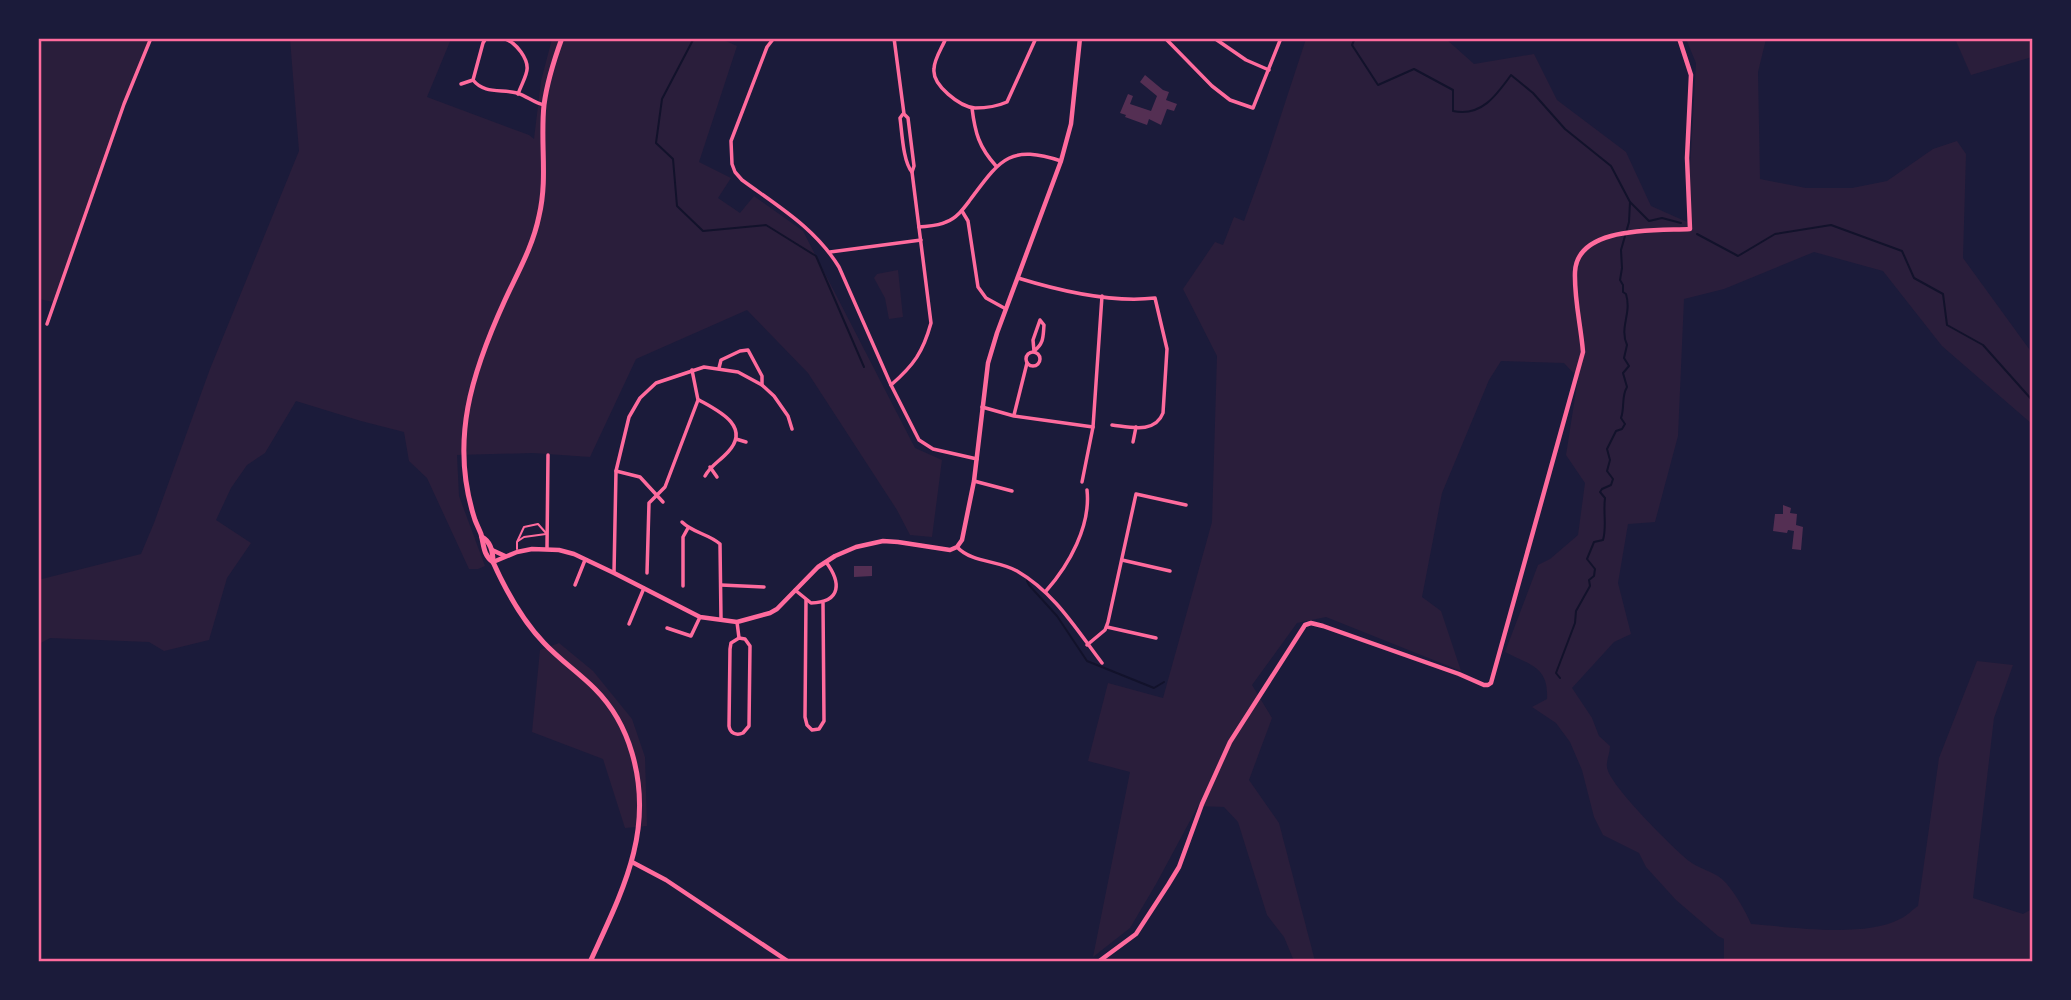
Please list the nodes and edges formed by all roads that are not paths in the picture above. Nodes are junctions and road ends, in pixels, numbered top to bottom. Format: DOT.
graph roads {
  1 [pos="151,38"];
  2 [pos="486,38"];
  3 [pos="503,38"];
  4 [pos="562,38"];
  5 [pos="774,38"];
  6 [pos="894,38"];
  7 [pos="946,38"];
  8 [pos="1036,38"];
  9 [pos="1080,38"];
  10 [pos="1165,38"];
  11 [pos="1214,38"];
  12 [pos="1281,38"];
  13 [pos="1679,38"];
  14 [pos="1269,69"];
  15 [pos="473,80"];
  16 [pos="461,84"];
  17 [pos="518,93"];
  18 [pos="544,105"];
  19 [pos="972,108"];
  20 [pos="1061,161"];
  21 [pos="996,166"];
  22 [pos="962,211"];
  23 [pos="919,227"];
  24 [pos="920,240"];
  25 [pos="830,252"];
  26 [pos="1018,278"];
  27 [pos="1102,296"];
  28 [pos="1006,309"];
  29 [pos="47,324"];
  30 [pos="1034,351"];
  31 [pos="1027,363"];
  32 [pos="719,368"];
  33 [pos="692,370"];
  34 [pos="762,384"];
  35 [pos="891,385"];
  36 [pos="698,400"];
  37 [pos="982,407"];
  38 [pos="1014,416"];
  39 [pos="1112,425"];
  40 [pos="1093,427"];
  41 [pos="1136,427"];
  42 [pos="792,429"];
  43 [pos="736,439"];
  44 [pos="746,442"];
  45 [pos="1133,442"];
  46 [pos="548,455"];
  47 [pos="977,459"];
  48 [pos="710,467"];
  49 [pos="616,471"];
  50 [pos="705,476"];
  51 [pos="717,477"];
  52 [pos="974,481"];
  53 [pos="1082,482"];
  54 [pos="1087,490"];
  55 [pos="1012,491"];
  56 [pos="657,495"];
  57 [pos="663,502"];
  58 [pos="1186,505"];
  59 [pos="682,522"];
  60 [pos="688,528"];
  61 [pos="547,534"];
  62 [pos="482,537"];
  63 [pos="517,541"];
  64 [pos="957,547"];
  65 [pos="547,548"];
  66 [pos="492,550"];
  67 [pos="517,552"];
  68 [pos="505,556"];
  69 [pos="1122,559"];
  70 [pos="585,560"];
  71 [pos="493,562"];
  72 [pos="825,562"];
  73 [pos="1170,571"];
  74 [pos="614,573"];
  75 [pos="648,573"];
  76 [pos="575,585"];
  77 [pos="721,585"];
  78 [pos="683,586"];
  79 [pos="764,587"];
  80 [pos="644,588"];
  81 [pos="795,590"];
  82 [pos="1046,591"];
  83 [pos="806,600"];
  84 [pos="823,603"];
  85 [pos="700,617"];
  86 [pos="721,621"];
  87 [pos="737,622"];
  88 [pos="629,624"];
  89 [pos="1107,627"];
  90 [pos="667,628"];
  91 [pos="739,638"];
  92 [pos="1156,638"];
  93 [pos="1087,645"];
  94 [pos="1102,663"];
  95 [pos="632,862"];
  96 [pos="590,961"];
  97 [pos="789,961"];
  98 [pos="1098,961"];
  1 -- 29 [label="street"];
  2 -- 15 [label="street"];
  3 -- 17 [label="street"];
  4 -- 18 [label="main road"];
  5 -- 25 [label="street"];
  6 -- 23 [label="street"];
  7 -- 19 [label="street"];
  8 -- 19 [label="street"];
  9 -- 20 [label="street"];
  10 -- 14 [label="street"];
  11 -- 14 [label="street"];
  12 -- 14 [label="street"];
  13 -- 98 [label="street"];
  15 -- 16 [label="street"];
  15 -- 17 [label="street"];
  17 -- 18 [label="street"];
  18 -- 62 [label="main road"];
  19 -- 21 [label="street"];
  20 -- 21 [label="street"];
  20 -- 26 [label="street"];
  21 -- 22 [label="street"];
  22 -- 23 [label="street"];
  22 -- 28 [label="street"];
  23 -- 24 [label="street"];
  24 -- 25 [label="street"];
  24 -- 35 [label="street"];
  25 -- 35 [label="street"];
  26 -- 27 [label="street"];
  26 -- 28 [label="street"];
  27 -- 40 [label="street"];
  27 -- 41 [label="street"];
  28 -- 37 [label="street"];
  30 -- 30 [label="street"];
  30 -- 31 [label="street"];
  30 -- 31 [label="street"];
  31 -- 38 [label="street"];
  32 -- 33 [label="street"];
  32 -- 34 [label="street"];
  32 -- 34 [label="street"];
  33 -- 36 [label="street"];
  33 -- 49 [label="street"];
  34 -- 42 [label="street"];
  35 -- 47 [label="street"];
  36 -- 43 [label="street"];
  36 -- 56 [label="street"];
  37 -- 38 [label="street"];
  37 -- 47 [label="street"];
  38 -- 40 [label="street"];
  39 -- 41 [label="street"];
  40 -- 53 [label="street"];
  41 -- 45 [label="street"];
  43 -- 44 [label="street"];
  43 -- 48 [label="street"];
  46 -- 61 [label="street"];
  47 -- 52 [label="street"];
  48 -- 50 [label="street"];
  48 -- 51 [label="street"];
  49 -- 56 [label="street"];
  49 -- 74 [label="street"];
  52 -- 55 [label="street"];
  52 -- 64 [label="street"];
  54 -- 82 [label="street"];
  56 -- 57 [label="street"];
  56 -- 75 [label="street"];
  58 -- 69 [label="street"];
  59 -- 60 [label="street"];
  60 -- 77 [label="street"];
  60 -- 78 [label="street"];
  61 -- 63 [label="lane"];
  61 -- 63 [label="lane"];
  61 -- 65 [label="street"];
  62 -- 66 [label="main road"];
  62 -- 71 [label="main road"];
  63 -- 67 [label="lane"];
  64 -- 72 [label="street"];
  64 -- 82 [label="street"];
  65 -- 67 [label="street"];
  65 -- 70 [label="street"];
  66 -- 68 [label="street"];
  66 -- 71 [label="main road"];
  67 -- 68 [label="street"];
  68 -- 71 [label="street"];
  69 -- 73 [label="street"];
  69 -- 89 [label="street"];
  70 -- 74 [label="street"];
  70 -- 76 [label="street"];
  71 -- 95 [label="main road"];
  72 -- 81 [label="street"];
  72 -- 84 [label="street"];
  74 -- 80 [label="street"];
  77 -- 79 [label="street"];
  77 -- 86 [label="street"];
  80 -- 85 [label="street"];
  80 -- 88 [label="street"];
  81 -- 83 [label="street"];
  81 -- 87 [label="street"];
  82 -- 93 [label="street"];
  83 -- 84 [label="street"];
  83 -- 84 [label="street"];
  85 -- 86 [label="street"];
  85 -- 90 [label="street"];
  86 -- 87 [label="street"];
  87 -- 91 [label="street"];
  89 -- 92 [label="street"];
  89 -- 93 [label="street"];
  91 -- 91 [label="street"];
  93 -- 94 [label="street"];
  95 -- 96 [label="main road"];
  95 -- 97 [label="street"];
}
